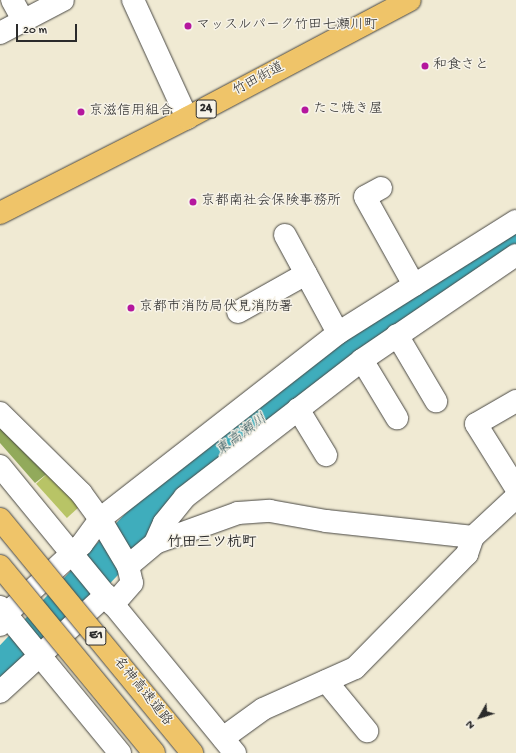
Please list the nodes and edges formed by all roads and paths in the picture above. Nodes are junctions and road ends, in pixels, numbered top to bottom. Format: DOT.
graph roads {
  1 [pos="12,0"];
  2 [pos="63,0"];
  3 [pos="133,0"];
  4 [pos="410,0"];
  5 [pos="24,22"];
  6 [pos="0,33"];
  7 [pos="187,118"];
  8 [pos="381,188"];
  9 [pos="0,213"];
  10 [pos="516,221"];
  11 [pos="285,235"];
  12 [pos="516,255"];
  13 [pos="306,274"];
  14 [pos="414,284"];
  15 [pos="238,312"];
  16 [pos="338,333"];
  17 [pos="397,335"];
  18 [pos="362,360"];
  19 [pos="256,398"];
  20 [pos="436,401"];
  21 [pos="516,401"];
  22 [pos="298,409"];
  23 [pos="0,413"];
  24 [pos="397,418"];
  25 [pos="277,426"];
  26 [pos="326,455"];
  27 [pos="0,466"];
  28 [pos="516,488"];
  29 [pos="516,497"];
  30 [pos="0,519"];
  31 [pos="104,527"];
  32 [pos="473,537"];
  33 [pos="155,543"];
  34 [pos="72,554"];
  35 [pos="126,564"];
  36 [pos="0,566"];
  37 [pos="110,600"];
  38 [pos="6,618"];
  39 [pos="38,653"];
  40 [pos="326,681"];
  41 [pos="0,692"];
  42 [pos="367,731"];
  43 [pos="229,746"];
  44 [pos="120,753"];
  45 [pos="154,753"];
  46 [pos="192,753"];
  1 -- 5 [label="street"];
  2 -- 5 [label="street"];
  3 -- 7 [label="street"];
  4 -- 7 [label="highway, 竹田街道 / 24"];
  5 -- 6 [label="street"];
  7 -- 9 [label="highway, 竹田街道 / 24"];
  8 -- 14 [label="street"];
  10 -- 14 [label="street"];
  11 -- 13 [label="street"];
  12 -- 17 [label="street"];
  13 -- 15 [label="street"];
  13 -- 16 [label="street"];
  14 -- 16 [label="street"];
  16 -- 19 [label="street"];
  17 -- 18 [label="street"];
  17 -- 20 [label="street"];
  18 -- 22 [label="street"];
  18 -- 24 [label="street"];
  19 -- 25 [label="street"];
  19 -- 31 [label="street"];
  21 -- 28 [label="street"];
  22 -- 25 [label="street"];
  22 -- 26 [label="street"];
  23 -- 31 [label="street"];
  25 -- 33 [label="street"];
  27 -- 34 [label="street"];
  29 -- 32 [label="street"];
  30 -- 46 [label="highway, 名神高速道路 / E1, bridge"];
  31 -- 34 [label="street"];
  31 -- 35 [label="street"];
  32 -- 33 [label="street"];
  32 -- 40 [label="street"];
  33 -- 35 [label="street"];
  34 -- 37 [label="street"];
  34 -- 38 [label="street"];
  35 -- 37 [label="street"];
  36 -- 45 [label="highway, E1, bridge"];
  37 -- 39 [label="street"];
  37 -- 43 [label="street"];
  38 -- 39 [label="street"];
  39 -- 41 [label="street"];
  39 -- 44 [label="street"];
  40 -- 42 [label="street"];
  40 -- 43 [label="street"];
}
